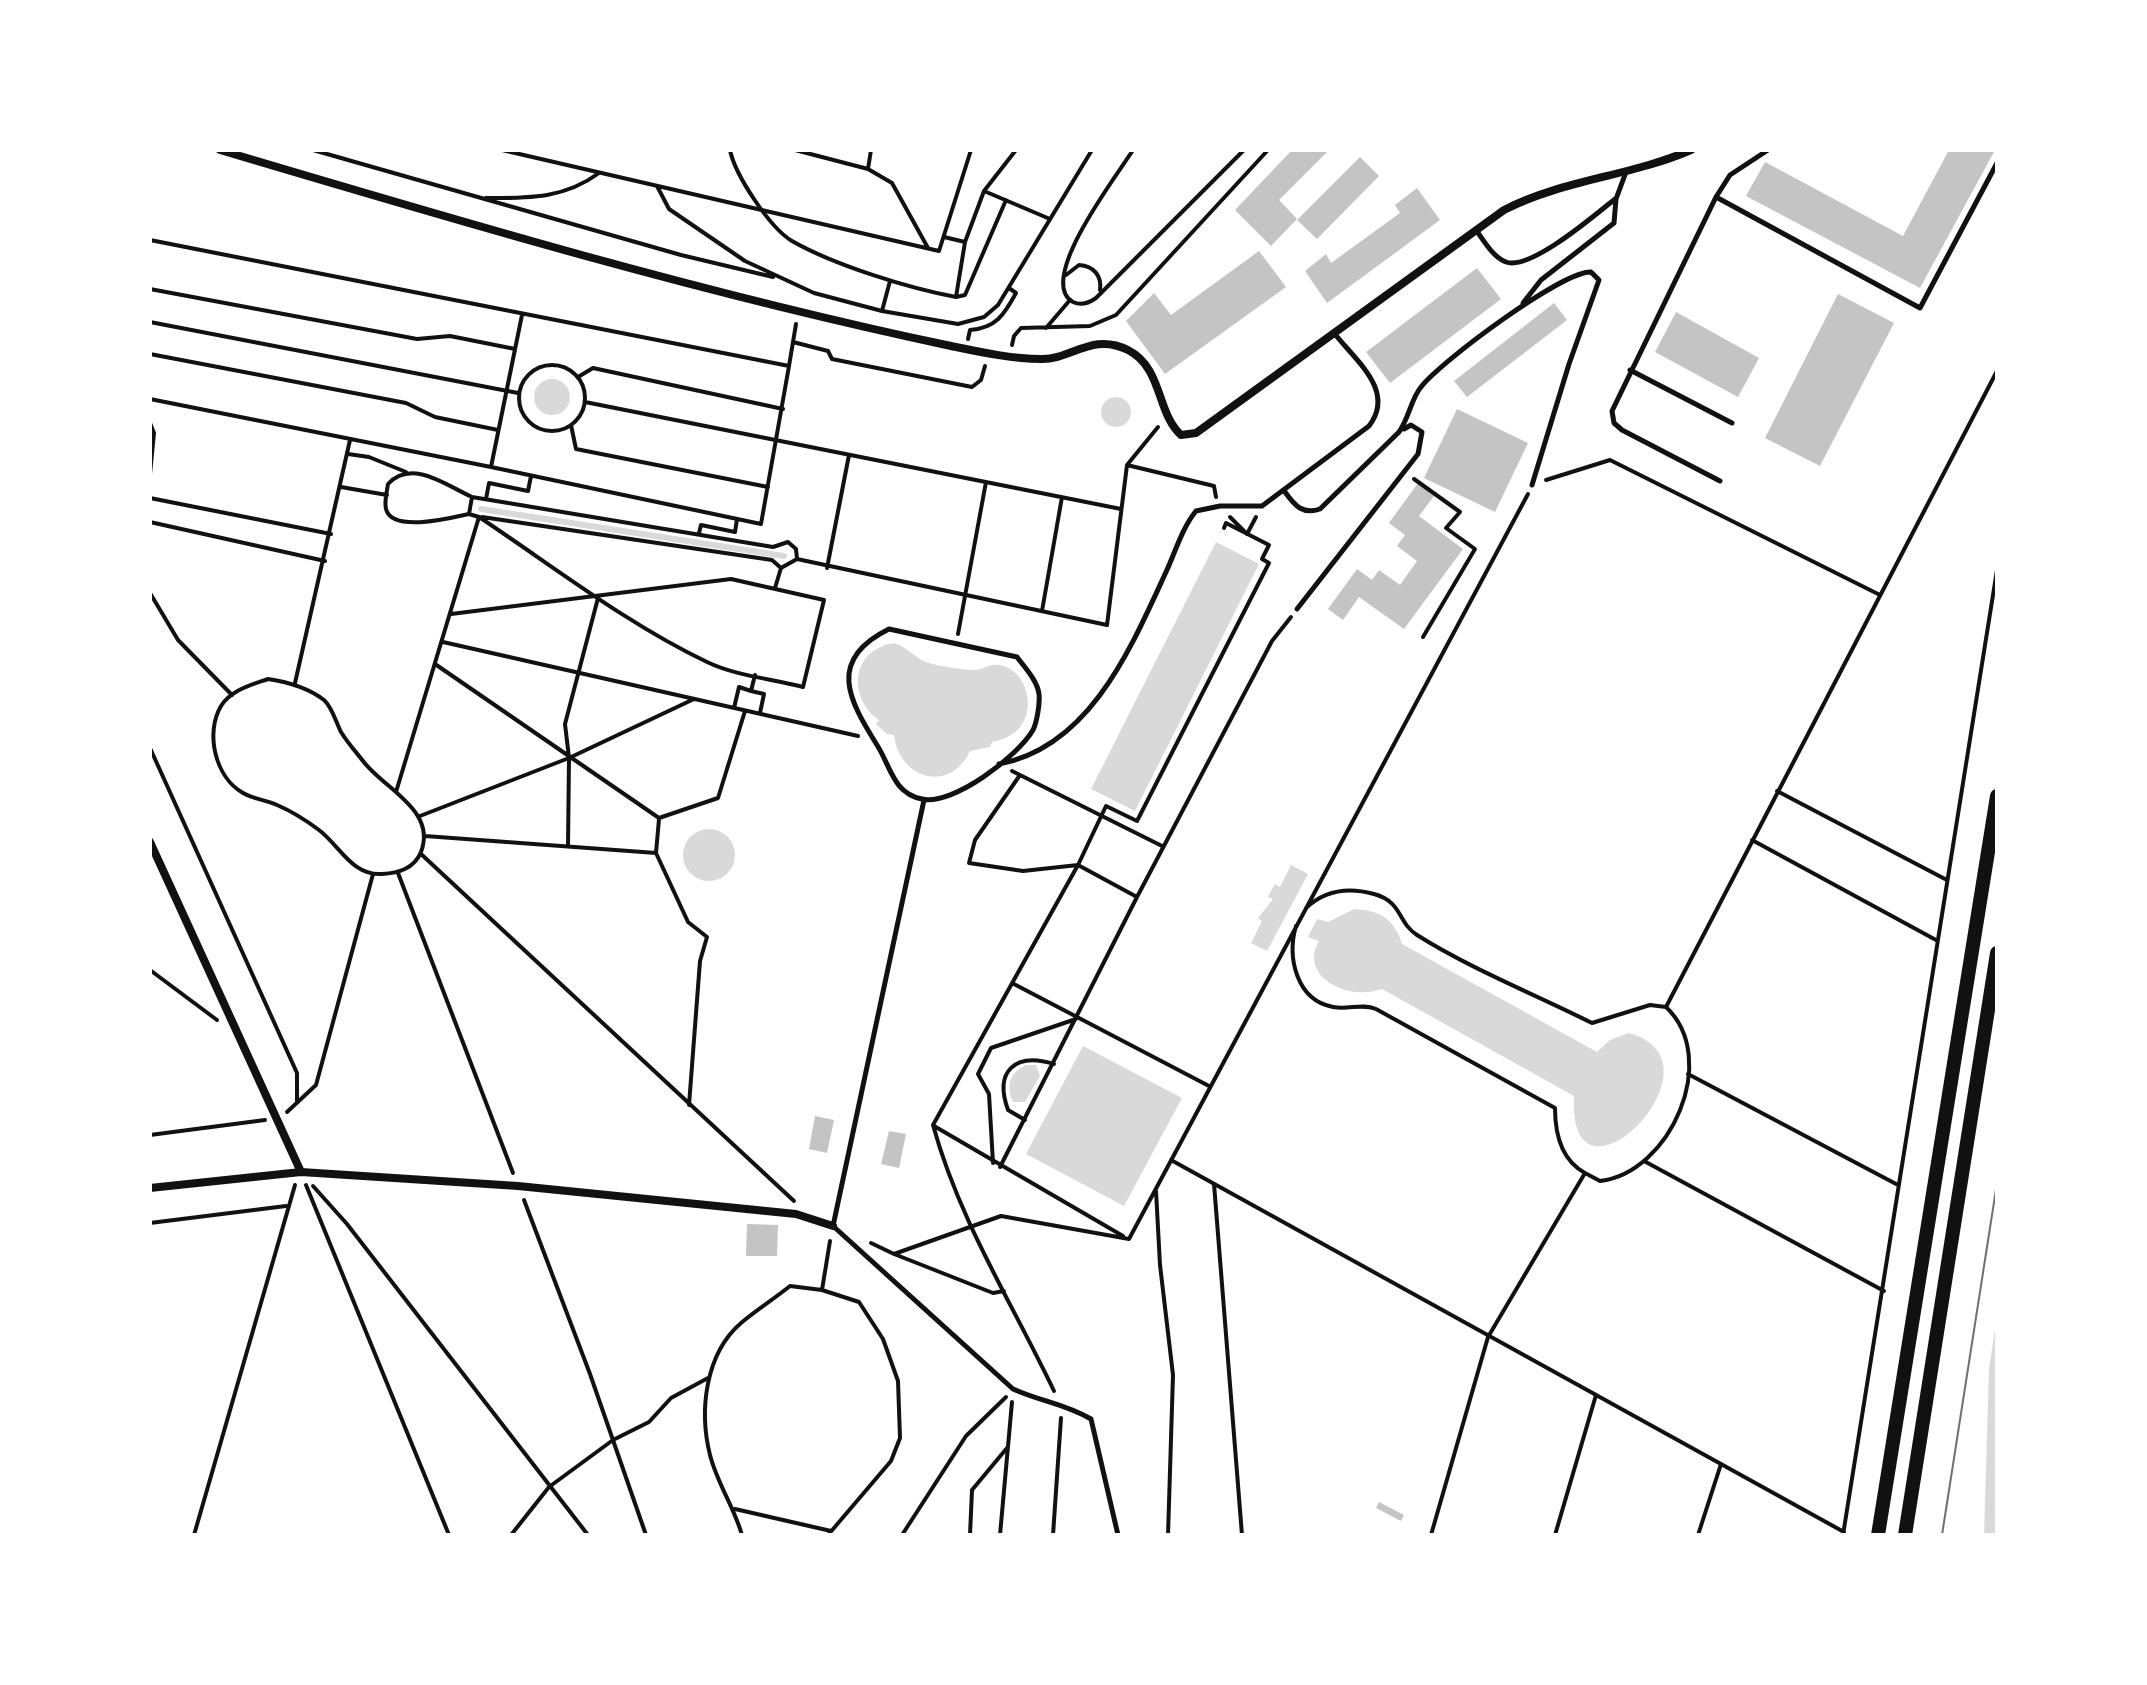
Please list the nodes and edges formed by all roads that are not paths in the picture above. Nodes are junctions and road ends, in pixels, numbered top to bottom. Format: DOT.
graph roads {
  1 [pos="220,150"];
  2 [pos="1691,150"];
  3 [pos="1768,150"];
  4 [pos="1997,163"];
  5 [pos="1626,172"];
  6 [pos="1716,197"];
  7 [pos="1616,199"];
  8 [pos="1476,230"];
  9 [pos="1518,309"];
  10 [pos="1334,333"];
  11 [pos="1630,370"];
  12 [pos="1732,423"];
  13 [pos="1399,432"];
  14 [pos="1720,481"];
  15 [pos="1532,485"];
  16 [pos="1285,492"];
  17 [pos="1297,609"];
  18 [pos="999,764"];
  19 [pos="1997,796"];
  20 [pos="924,800"];
  21 [pos="150,842"];
  22 [pos="1997,953"];
  23 [pos="301,1172"];
  24 [pos="150,1188"];
  25 [pos="833,1226"];
  26 [pos="1118,1535"];
  27 [pos="1878,1535"];
  28 [pos="1905,1535"];
  1 -- 10 [label="street"];
  2 -- 5 [label="street"];
  3 -- 6 [label="lane"];
  4 -- 6 [label="lane"];
  5 -- 7 [label="lane"];
  5 -- 8 [label="street"];
  6 -- 11 [label="lane"];
  7 -- 8 [label="lane"];
  7 -- 9 [label="lane"];
  8 -- 10 [label="street"];
  9 -- 13 [label="lane"];
  9 -- 15 [label="lane"];
  10 -- 16 [label="lane"];
  11 -- 12 [label="lane"];
  11 -- 14 [label="lane"];
  13 -- 16 [label="lane"];
  13 -- 17 [label="lane"];
  16 -- 18 [label="lane"];
  18 -- 20 [label="lane"];
  18 -- 20 [label="lane"];
  19 -- 27 [label="main road"];
  20 -- 25 [label="lane"];
  21 -- 23 [label="street"];
  22 -- 28 [label="main road"];
  23 -- 24 [label="street"];
  23 -- 25 [label="street"];
  25 -- 26 [label="lane"];
}
